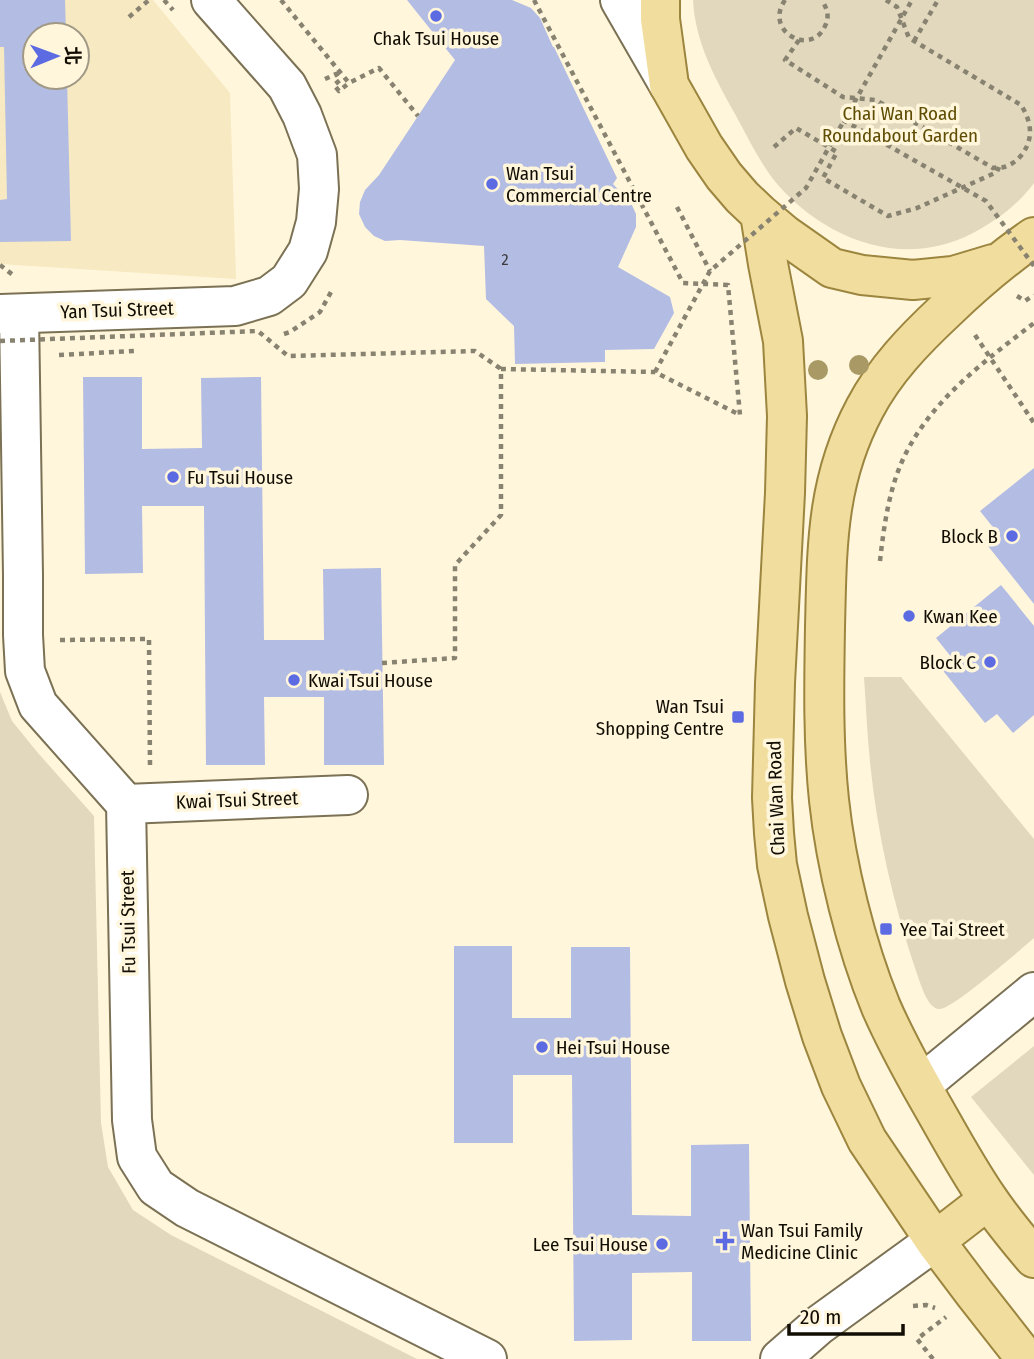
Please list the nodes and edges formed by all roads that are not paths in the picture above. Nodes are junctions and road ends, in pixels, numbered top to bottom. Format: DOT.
graph roads {
  1 [pos="620,0"];
  2 [pos="660,0"];
  3 [pos="196,10"];
  4 [pos="668,85"];
  5 [pos="760,215"];
  6 [pos="1034,237"];
  7 [pos="1016,264"];
  8 [pos="7,309"];
  9 [pos="348,795"];
  10 [pos="126,804"];
  11 [pos="1034,992"];
  12 [pos="920,1085"];
  13 [pos="988,1200"];
  14 [pos="935,1241"];
  15 [pos="1034,1258"];
  16 [pos="487,1359"];
  17 [pos="780,1359"];
  18 [pos="1026,1359"];
  1 -- 4 [label="street"];
  2 -- 4 [label="main road"];
  3 -- 8 [label="street, Yan Tsui Street"];
  4 -- 5 [label="main road"];
  5 -- 7 [label="main road"];
  5 -- 14 [label="main road, Chai Wan Road"];
  6 -- 7 [label="main road"];
  7 -- 12 [label="main road"];
  8 -- 10 [label="street"];
  9 -- 10 [label="street, Kwai Tsui Street"];
  10 -- 16 [label="street, Fu Tsui Street"];
  11 -- 12 [label="street"];
  12 -- 13 [label="main road"];
  13 -- 14 [label="main road"];
  13 -- 15 [label="main road"];
  14 -- 17 [label="street"];
  14 -- 18 [label="main road, Chai Wan Road"];
}
